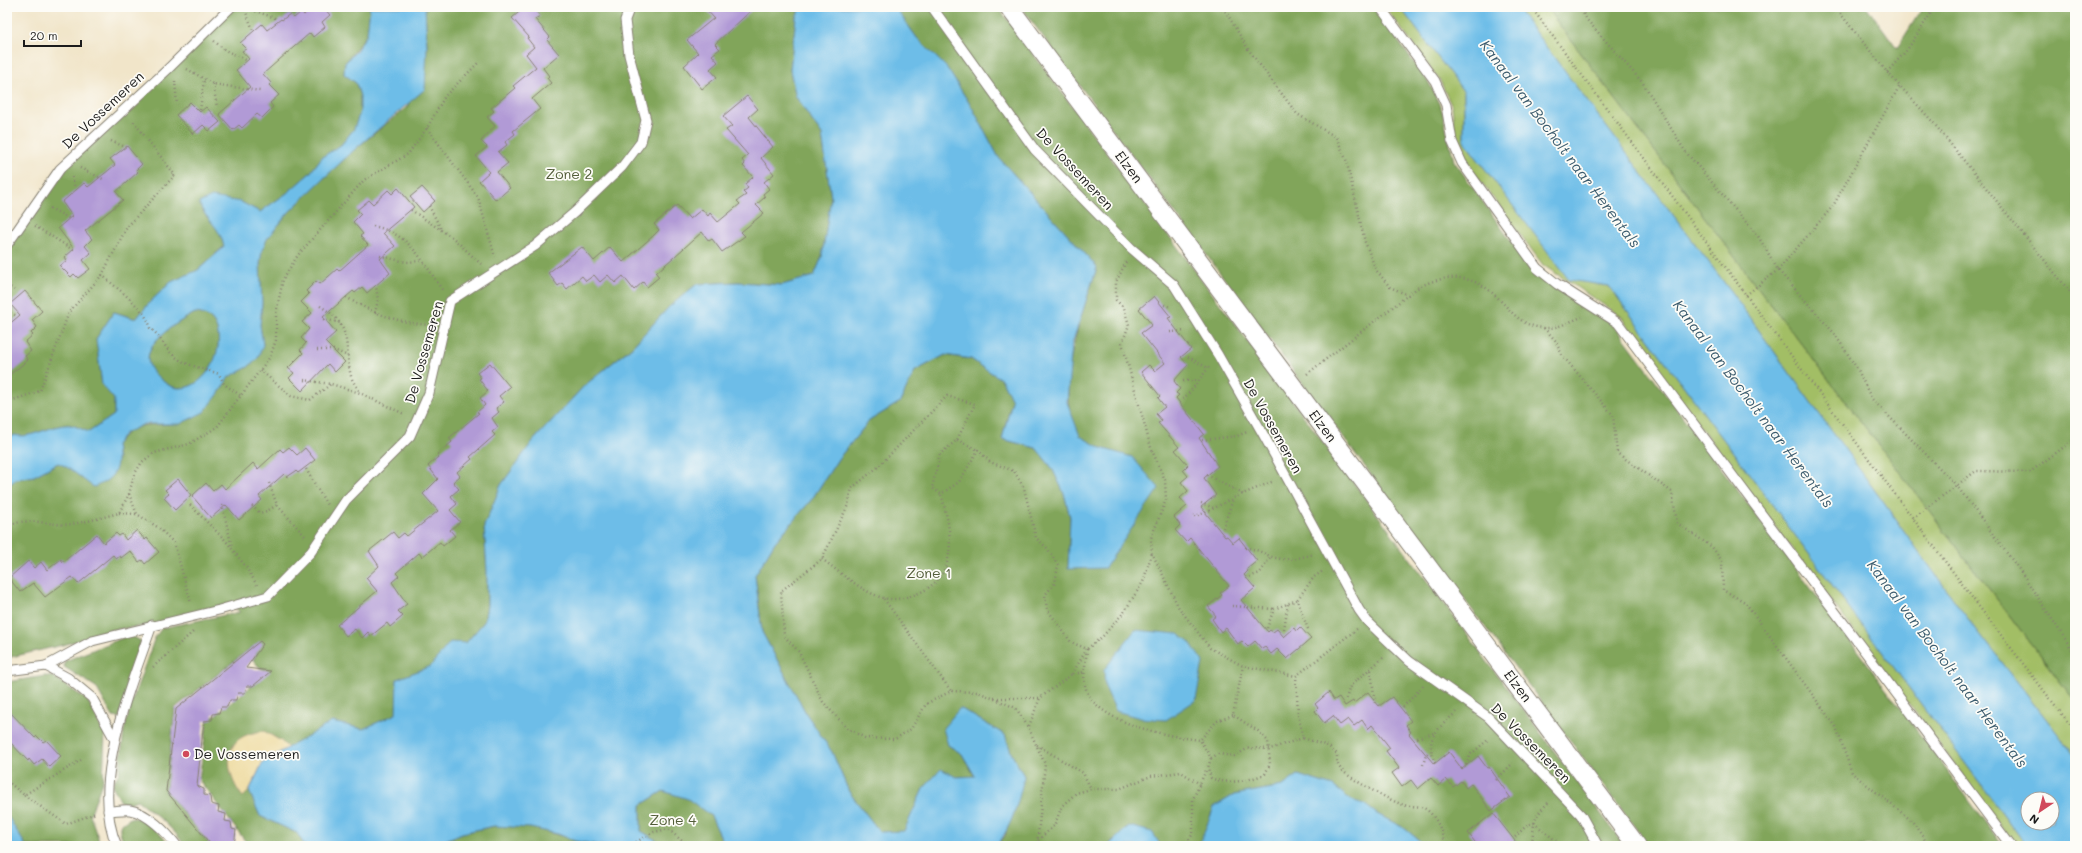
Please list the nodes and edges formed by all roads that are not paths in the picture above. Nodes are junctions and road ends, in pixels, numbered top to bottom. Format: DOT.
graph roads {
  1 [pos="231,7"];
  2 [pos="630,7"];
  3 [pos="932,7"];
  4 [pos="1009,7"];
  5 [pos="1380,7"];
  6 [pos="7,245"];
  7 [pos="152,625"];
  8 [pos="46,666"];
  9 [pos="7,670"];
  10 [pos="115,740"];
  11 [pos="108,811"];
  12 [pos="118,846"];
  13 [pos="177,846"];
  14 [pos="1598,846"];
  15 [pos="1637,846"];
  16 [pos="2011,846"];
  1 -- 6 [label="lane, De Vossemeren"];
  2 -- 7 [label="lane, De Vossemeren"];
  3 -- 14 [label="lane, De Vossemeren"];
  4 -- 15 [label="street, Elzen"];
  5 -- 16 [label="lane"];
  7 -- 8 [label="lane"];
  7 -- 10 [label="lane"];
  8 -- 9 [label="lane"];
  8 -- 10 [label="lane"];
  10 -- 11 [label="lane"];
  11 -- 12 [label="lane"];
  11 -- 13 [label="lane"];
}
